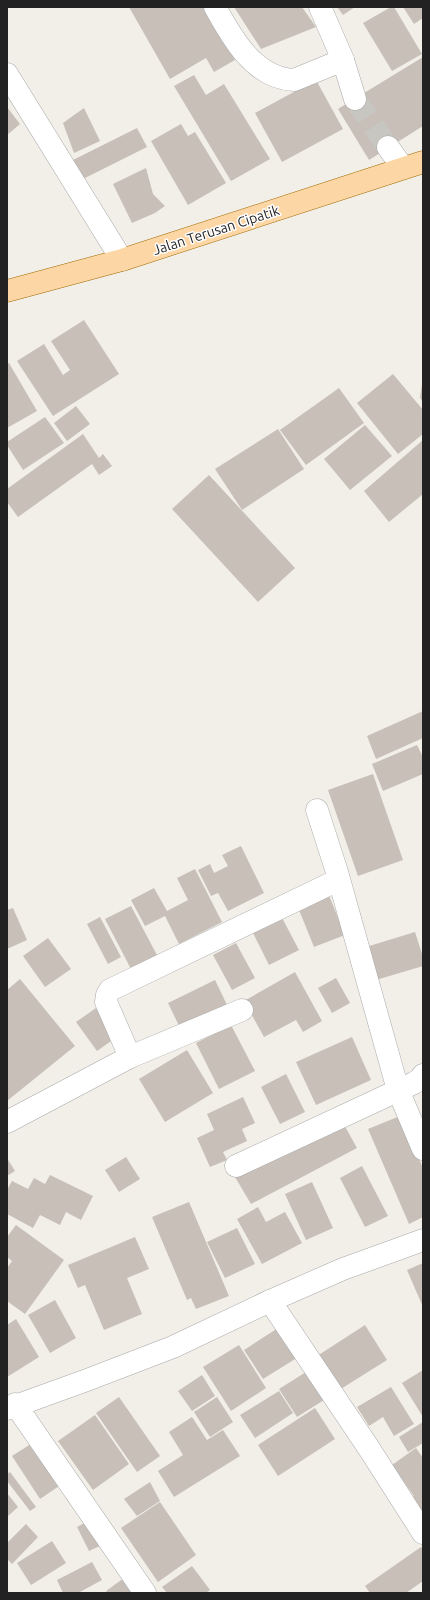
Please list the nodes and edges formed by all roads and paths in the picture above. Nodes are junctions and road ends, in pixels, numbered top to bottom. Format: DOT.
graph roads {
  1 [pos="215,7"];
  2 [pos="320,7"];
  3 [pos="343,60"];
  4 [pos="7,74"];
  5 [pos="355,99"];
  6 [pos="388,147"];
  7 [pos="413,165"];
  8 [pos="122,260"];
  9 [pos="7,291"];
  10 [pos="317,810"];
  11 [pos="338,880"];
  12 [pos="242,1010"];
  13 [pos="130,1056"];
  14 [pos="423,1075"];
  15 [pos="398,1090"];
  16 [pos="7,1122"];
  17 [pos="423,1149"];
  18 [pos="236,1166"];
  19 [pos="423,1240"];
  20 [pos="270,1301"];
  21 [pos="11,1406"];
  22 [pos="423,1533"];
  23 [pos="145,1593"];
  1 -- 3 [label="street"];
  2 -- 3 [label="street"];
  3 -- 5 [label="street"];
  4 -- 8 [label="street"];
  6 -- 7 [label="street"];
  7 -- 8 [label="main road, Jalan Terusan Cipatik"];
  8 -- 9 [label="main road, Jalan Terusan Cipatik"];
  10 -- 11 [label="street"];
  11 -- 13 [label="street"];
  11 -- 15 [label="street"];
  12 -- 13 [label="street"];
  13 -- 16 [label="street"];
  14 -- 15 [label="street"];
  15 -- 17 [label="street"];
  15 -- 18 [label="street"];
  19 -- 20 [label="street"];
  20 -- 21 [label="street"];
  20 -- 22 [label="street"];
  21 -- 23 [label="street"];
}
